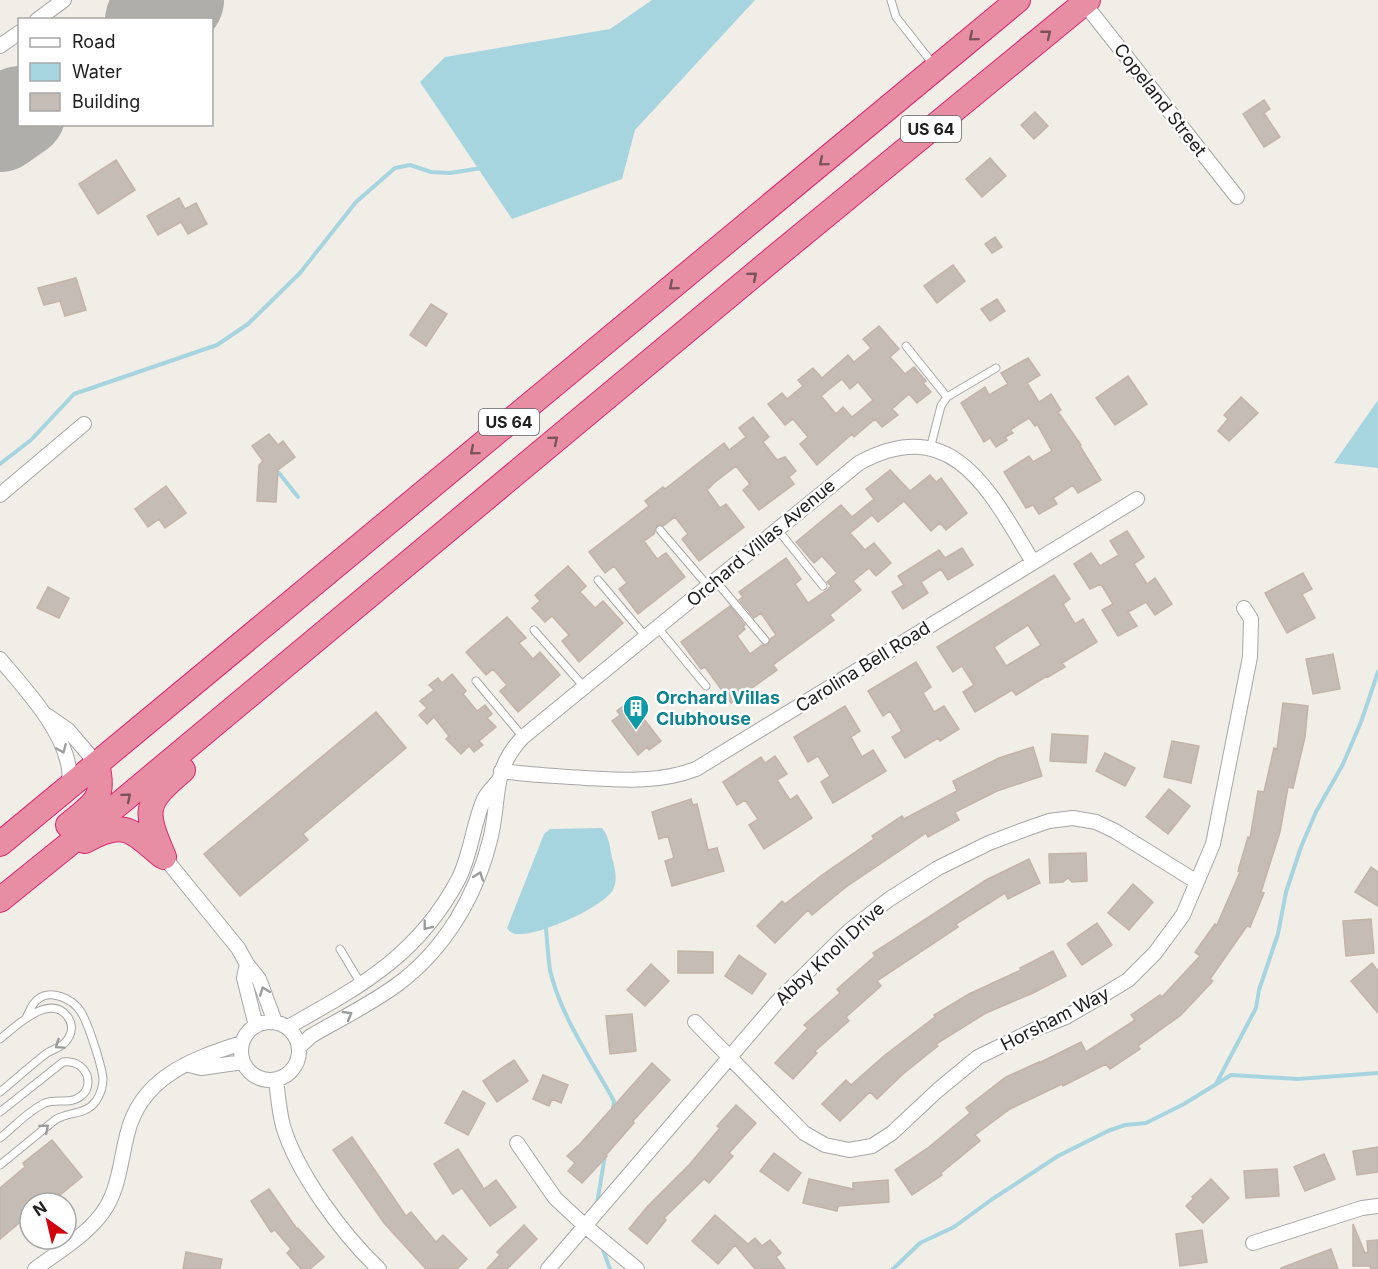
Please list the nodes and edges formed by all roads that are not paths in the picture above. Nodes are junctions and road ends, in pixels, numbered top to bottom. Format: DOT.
graph roads {
  1 [pos="64,0"];
  2 [pos="891,0"];
  3 [pos="1018,0"];
  4 [pos="1086,2"];
  5 [pos="40,18"];
  6 [pos="18,33"];
  7 [pos="0,46"];
  8 [pos="936,68"];
  9 [pos="1237,198"];
  10 [pos="906,346"];
  11 [pos="996,368"];
  12 [pos="947,397"];
  13 [pos="84,424"];
  14 [pos="930,449"];
  15 [pos="493,491"];
  16 [pos="0,495"];
  17 [pos="1137,499"];
  18 [pos="660,530"];
  19 [pos="778,530"];
  20 [pos="1033,562"];
  21 [pos="598,580"];
  22 [pos="711,583"];
  23 [pos="824,586"];
  24 [pos="1244,608"];
  25 [pos="534,630"];
  26 [pos="652,632"];
  27 [pos="765,640"];
  28 [pos="0,659"];
  29 [pos="476,681"];
  30 [pos="706,686"];
  31 [pos="585,688"];
  32 [pos="44,713"];
  33 [pos="523,737"];
  34 [pos="97,764"];
  35 [pos="499,776"];
  36 [pos="69,787"];
  37 [pos="0,844"];
  38 [pos="164,857"];
  39 [pos="41,866"];
  40 [pos="0,882"];
  41 [pos="1197,882"];
  42 [pos="0,900"];
  43 [pos="444,903"];
  44 [pos="461,912"];
  45 [pos="340,949"];
  46 [pos="247,964"];
  47 [pos="361,984"];
  48 [pos="27,1016"];
  49 [pos="695,1022"];
  50 [pos="282,1024"];
  51 [pos="256,1026"];
  52 [pos="0,1039"];
  53 [pos="242,1043"];
  54 [pos="299,1047"];
  55 [pos="730,1058"];
  56 [pos="243,1062"];
  57 [pos="189,1065"];
  58 [pos="276,1080"];
  59 [pos="0,1092"];
  60 [pos="0,1112"];
  61 [pos="0,1138"];
  62 [pos="517,1143"];
  63 [pos="0,1165"];
  64 [pos="1378,1206"];
  65 [pos="584,1225"];
  66 [pos="1253,1243"];
  67 [pos="35,1269"];
  68 [pos="378,1269"];
  69 [pos="548,1269"];
  70 [pos="637,1269"];
  1 -- 5 [label="street"];
  2 -- 8 [label="lane"];
  3 -- 8 [label="highway, US 64, one-way"];
  4 -- 9 [label="street, Copeland Street"];
  15 -- 4 [label="highway, US 64, one-way"];
  6 -- 7 [label="street"];
  8 -- 34 [label="highway, US 64, one-way"];
  10 -- 12 [label="lane"];
  11 -- 12 [label="lane"];
  12 -- 14 [label="lane"];
  13 -- 16 [label="street"];
  14 -- 19 [label="street, Orchard Villas Avenue"];
  14 -- 20 [label="street, Orchard Villas Avenue"];
  15 -- 38 [label="highway"];
  39 -- 15 [label="highway, US 64, one-way"];
  17 -- 20 [label="street, Carolina Bell Road"];
  18 -- 22 [label="lane"];
  19 -- 22 [label="street, Orchard Villas Avenue"];
  19 -- 23 [label="lane"];
  20 -- 35 [label="street, Carolina Bell Road"];
  21 -- 26 [label="lane"];
  22 -- 26 [label="street, Orchard Villas Avenue"];
  22 -- 27 [label="lane"];
  24 -- 41 [label="street, Horsham Way"];
  25 -- 31 [label="lane"];
  26 -- 30 [label="lane"];
  26 -- 31 [label="street, Orchard Villas Avenue"];
  28 -- 32 [label="street"];
  29 -- 33 [label="lane"];
  31 -- 33 [label="street, Orchard Villas Avenue"];
  32 -- 34 [label="street"];
  32 -- 36 [label="street, one-way"];
  33 -- 35 [label="street, Orchard Villas Avenue"];
  34 -- 36 [label="highway, US 64"];
  34 -- 40 [label="highway"];
  35 -- 43 [label="street, Orchard Villas Avenue"];
  44 -- 35 [label="street, Orchard Villas Avenue, one-way"];
  36 -- 37 [label="highway, US 64"];
  38 -- 39 [label="highway"];
  38 -- 46 [label="street"];
  39 -- 42 [label="highway, US 64"];
  41 -- 55 [label="street, Abby Knoll Drive"];
  41 -- 55 [label="street, Horsham Way"];
  43 -- 44 [label="street"];
  43 -- 47 [label="street, Orchard Villas Avenue, one-way"];
  54 -- 44 [label="street, Orchard Villas Avenue, one-way"];
  45 -- 47 [label="lane"];
  50 -- 46 [label="street, one-way"];
  46 -- 51 [label="street"];
  47 -- 50 [label="street, Orchard Villas Avenue"];
  48 -- 52 [label="lane"];
  48 -- 59 [label="lane, one-way"];
  63 -- 48 [label="lane, one-way"];
  49 -- 55 [label="street, Horsham Way"];
  50 -- 51 [label="street"];
  50 -- 54 [label="street"];
  51 -- 53 [label="street"];
  53 -- 56 [label="street"];
  53 -- 57 [label="street"];
  54 -- 58 [label="street"];
  55 -- 65 [label="street, Abby Knoll Drive"];
  56 -- 57 [label="street"];
  56 -- 58 [label="street"];
  57 -- 67 [label="street"];
  58 -- 68 [label="street"];
  60 -- 61 [label="lane"];
  62 -- 65 [label="street"];
  64 -- 66 [label="street"];
  65 -- 69 [label="street, Abby Knoll Drive"];
  65 -- 70 [label="street"];
}
